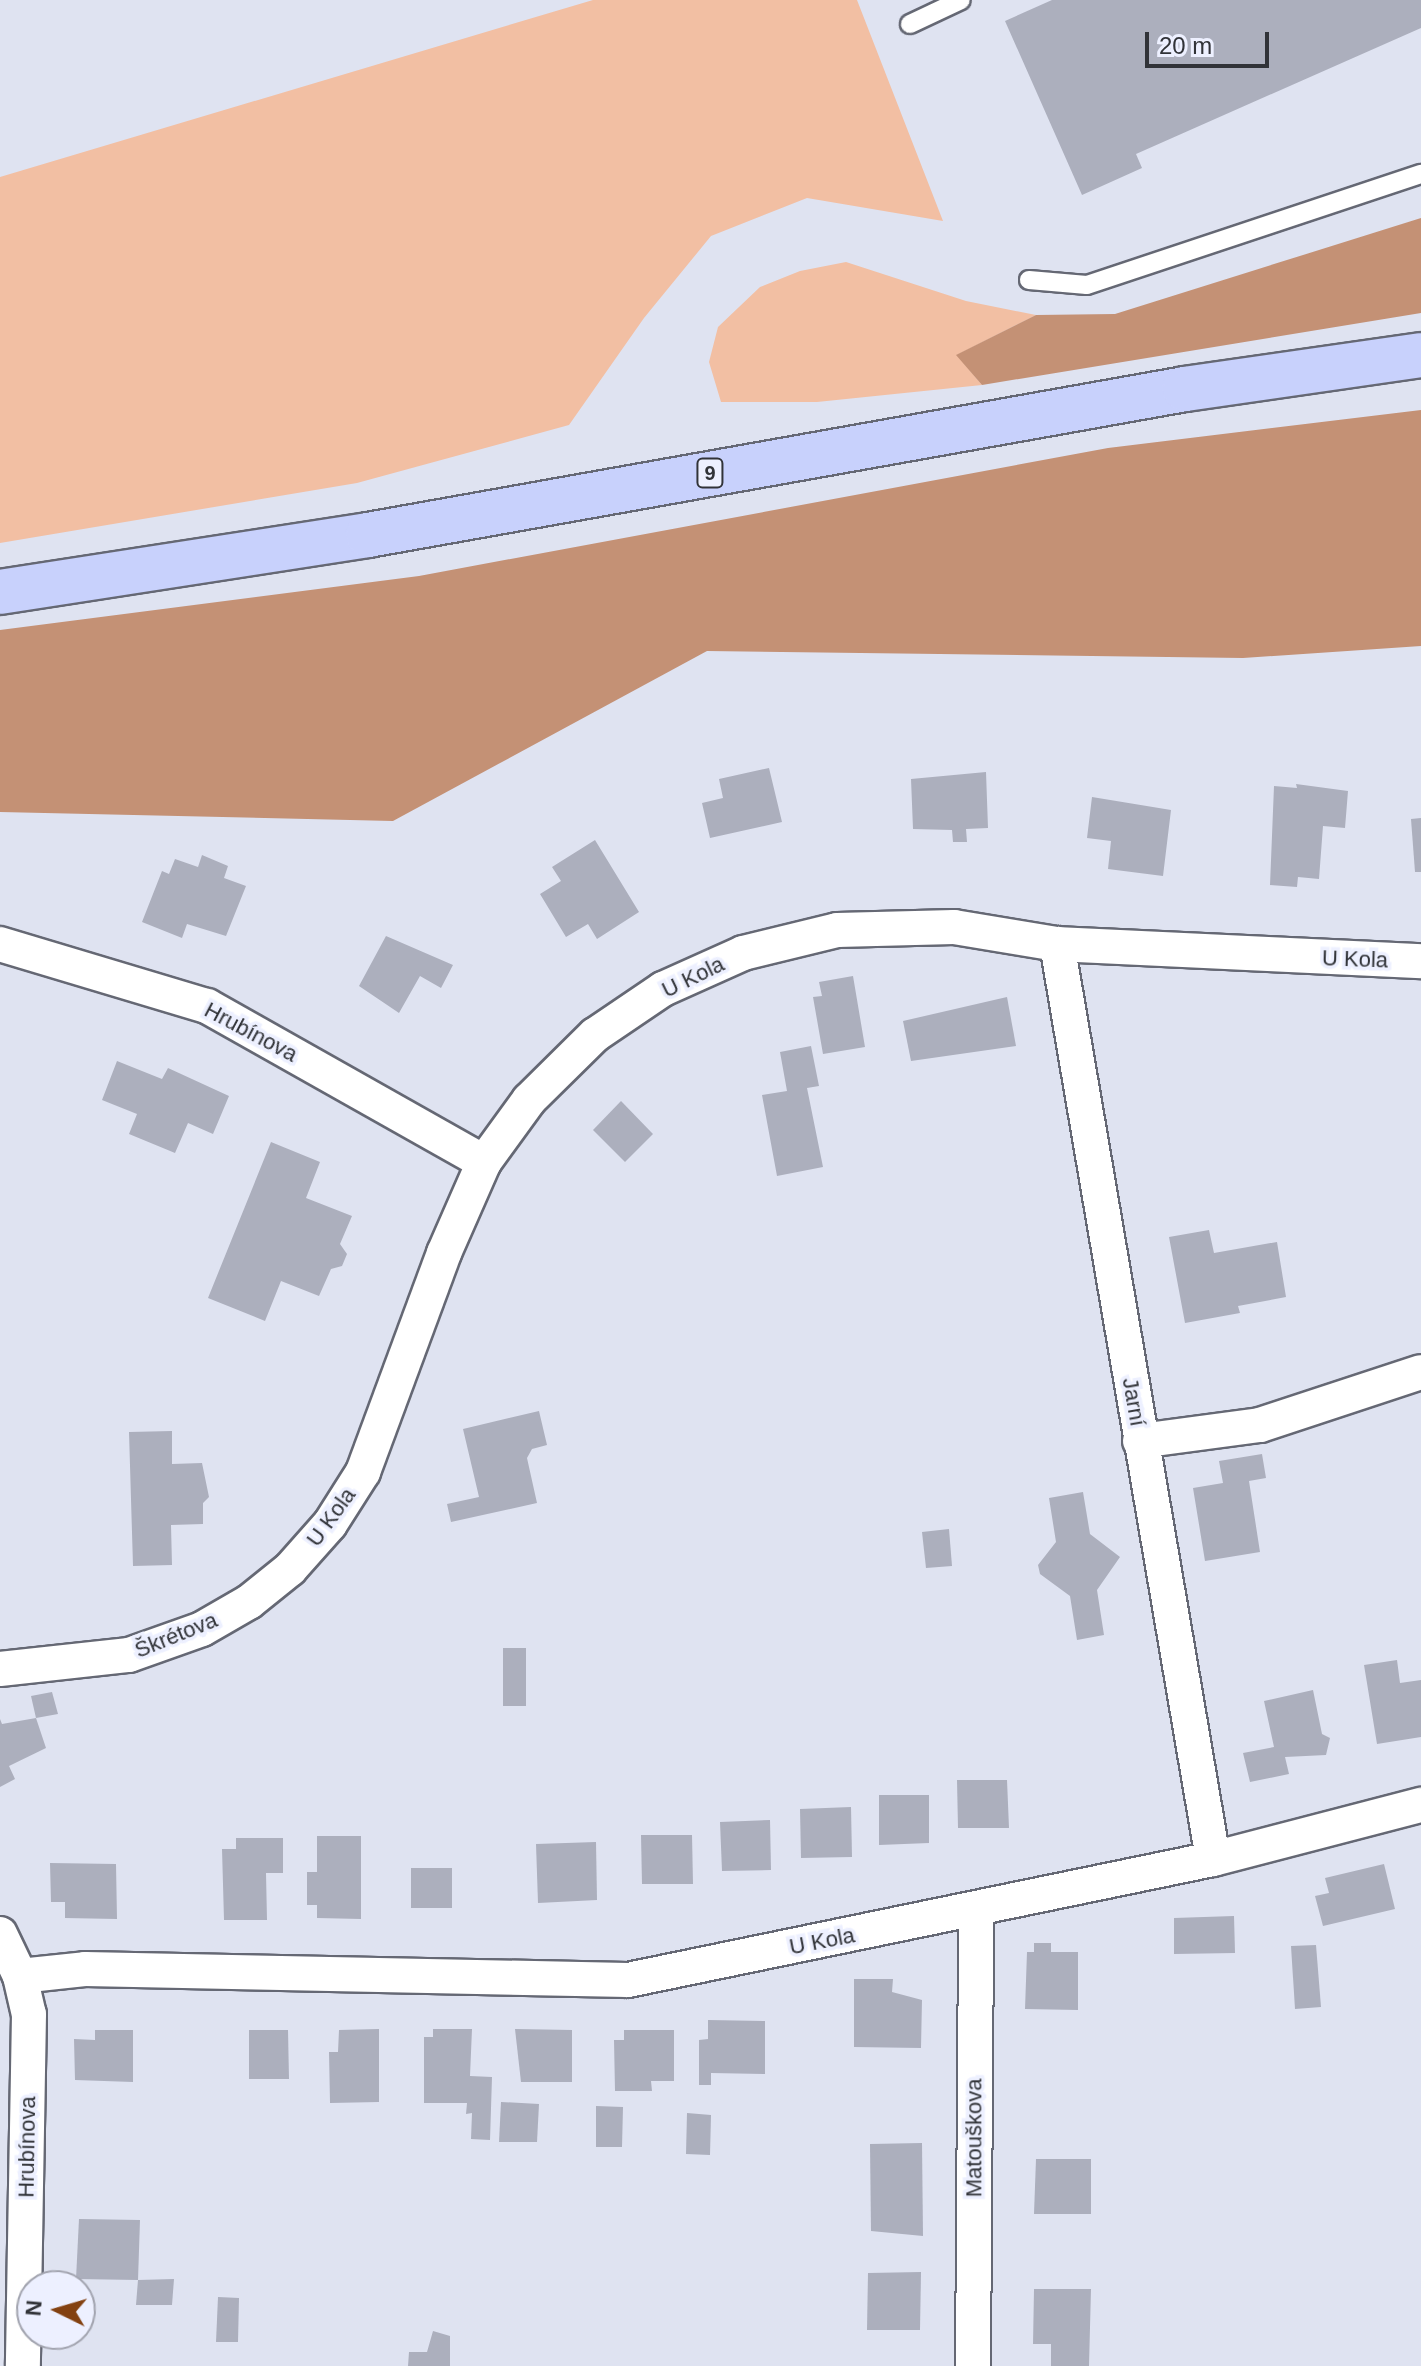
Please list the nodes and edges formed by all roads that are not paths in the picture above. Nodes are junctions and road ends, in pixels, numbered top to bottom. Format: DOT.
graph roads {
  1 [pos="961,0"];
  2 [pos="910,24"];
  3 [pos="1421,174"];
  4 [pos="1029,280"];
  5 [pos="1421,355"];
  6 [pos="0,592"];
  7 [pos="0,944"];
  8 [pos="1057,944"];
  9 [pos="1421,961"];
  10 [pos="484,1162"];
  11 [pos="1421,1372"];
  12 [pos="1140,1441"];
  13 [pos="290,1569"];
  14 [pos="0,1669"];
  15 [pos="1421,1805"];
  16 [pos="1213,1859"];
  17 [pos="976,1910"];
  18 [pos="0,1934"];
  19 [pos="20,1976"];
  20 [pos="23,2366"];
  21 [pos="973,2366"];
  1 -- 2 [label="lane"];
  3 -- 4 [label="lane"];
  5 -- 6 [label="main road, 9"];
  7 -- 10 [label="street, Hrubínova"];
  8 -- 9 [label="street, U Kola"];
  8 -- 10 [label="street, U Kola"];
  8 -- 12 [label="street, Jarní"];
  10 -- 13 [label="street, U Kola"];
  11 -- 12 [label="street"];
  12 -- 16 [label="street, Jarní"];
  13 -- 14 [label="street, Škrétova"];
  15 -- 16 [label="street, U Kola"];
  16 -- 17 [label="street, U Kola"];
  17 -- 19 [label="street, U Kola"];
  17 -- 21 [label="street, Matouškova"];
  18 -- 19 [label="street, Hrubínova"];
  19 -- 20 [label="street, Hrubínova"];
}
